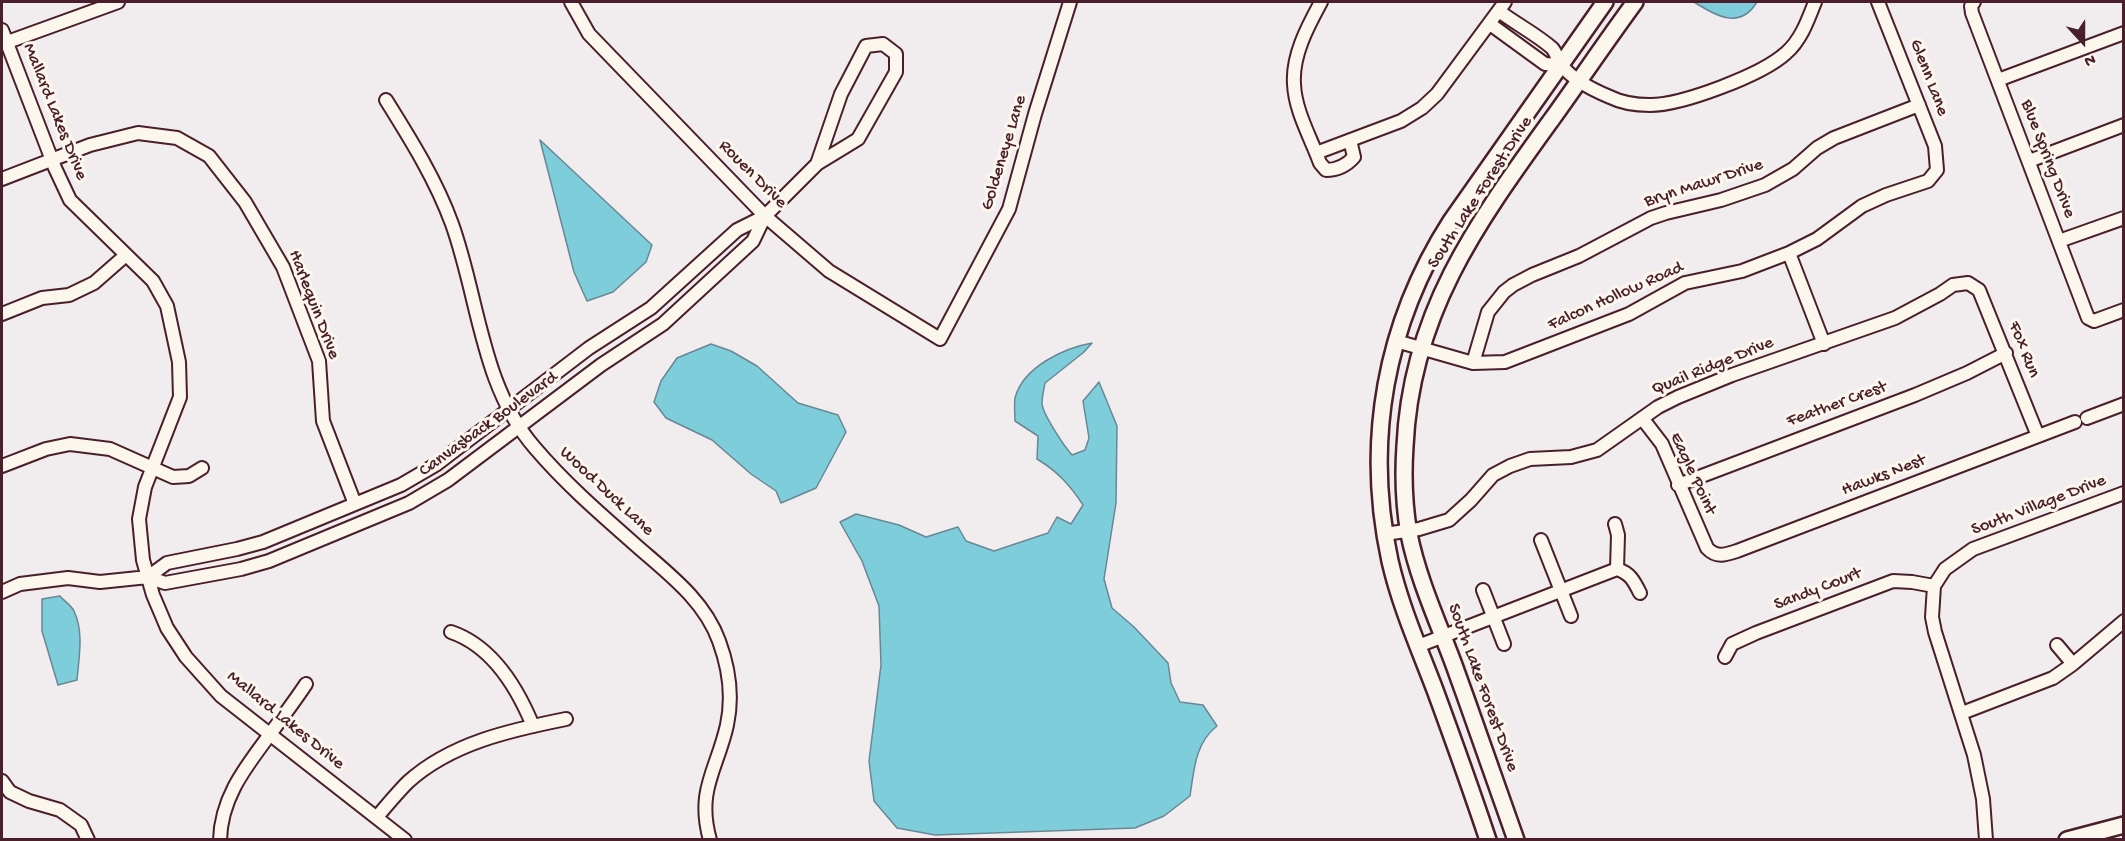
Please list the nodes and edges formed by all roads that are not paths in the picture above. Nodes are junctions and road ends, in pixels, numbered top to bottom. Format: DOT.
graph roads {
  1 [pos="117,2"];
  2 [pos="571,2"];
  3 [pos="1070,2"];
  4 [pos="1321,2"];
  5 [pos="1605,2"];
  6 [pos="1635,2"];
  7 [pos="1815,2"];
  8 [pos="1878,2"];
  9 [pos="1972,4"];
  10 [pos="1502,6"];
  11 [pos="1490,24"];
  12 [pos="2124,33"];
  13 [pos="3,38"];
  14 [pos="1561,65"];
  15 [pos="1998,80"];
  16 [pos="1579,81"];
  17 [pos="386,100"];
  18 [pos="1919,105"];
  19 [pos="2124,125"];
  20 [pos="1350,141"];
  21 [pos="1316,153"];
  22 [pos="51,159"];
  23 [pos="2029,161"];
  24 [pos="817,164"];
  25 [pos="1937,170"];
  26 [pos="2,179"];
  27 [pos="765,216"];
  28 [pos="2124,218"];
  29 [pos="2060,241"];
  30 [pos="1789,253"];
  31 [pos="126,255"];
  32 [pos="1966,279"];
  33 [pos="2124,310"];
  34 [pos="2,314"];
  35 [pos="940,339"];
  36 [pos="1396,341"];
  37 [pos="1824,344"];
  38 [pos="1421,348"];
  39 [pos="2006,353"];
  40 [pos="1473,363"];
  41 [pos="2124,404"];
  42 [pos="509,409"];
  43 [pos="1642,418"];
  44 [pos="519,426"];
  45 [pos="2038,436"];
  46 [pos="2,466"];
  47 [pos="153,467"];
  48 [pos="201,468"];
  49 [pos="1678,485"];
  50 [pos="2124,493"];
  51 [pos="355,504"];
  52 [pos="1615,524"];
  53 [pos="1409,530"];
  54 [pos="1385,534"];
  55 [pos="1541,540"];
  56 [pos="1707,548"];
  57 [pos="1617,569"];
  58 [pos="148,577"];
  59 [pos="1934,586"];
  60 [pos="1483,590"];
  61 [pos="2,592"];
  62 [pos="1562,592"];
  63 [pos="1640,593"];
  64 [pos="1571,616"];
  65 [pos="1494,617"];
  66 [pos="2124,621"];
  67 [pos="451,632"];
  68 [pos="1443,636"];
  69 [pos="1504,644"];
  70 [pos="2057,645"];
  71 [pos="1418,646"];
  72 [pos="1725,657"];
  73 [pos="2073,664"];
  74 [pos="306,684"];
  75 [pos="1962,713"];
  76 [pos="566,719"];
  77 [pos="533,726"];
  78 [pos="270,735"];
  79 [pos="2,781"];
  80 [pos="377,817"];
  81 [pos="2124,825"];
  82 [pos="88,840"];
  83 [pos="220,840"];
  84 [pos="405,840"];
  85 [pos="710,840"];
  86 [pos="1488,840"];
  87 [pos="1516,840"];
  88 [pos="1986,840"];
  89 [pos="2067,840"];
  1 -- 13 [label="street"];
  2 -- 27 [label="street, Rouen Drive"];
  3 -- 35 [label="street, Goldeneye Lane"];
  4 -- 21 [label="street"];
  5 -- 14 [label="main road, South Lake Forest Drive"];
  6 -- 16 [label="main road, South Lake Forest Drive"];
  7 -- 16 [label="street"];
  8 -- 18 [label="street, Glenn Lane"];
  9 -- 15 [label="street, Blue Spring Drive"];
  10 -- 11 [label="street"];
  10 -- 14 [label="street"];
  11 -- 14 [label="street"];
  11 -- 20 [label="street"];
  12 -- 15 [label="street"];
  13 -- 22 [label="street, Mallard Lakes Drive"];
  14 -- 16 [label="street"];
  14 -- 36 [label="main road, South Lake Forest Drive"];
  15 -- 23 [label="street, Blue Spring Drive"];
  16 -- 38 [label="main road, South Lake Forest Drive"];
  17 -- 42 [label="street, Wood Duck Lane"];
  18 -- 25 [label="street, Glenn Lane"];
  18 -- 40 [label="street, Bryn Mawr Drive"];
  19 -- 23 [label="street"];
  20 -- 21 [label="street"];
  20 -- 21 [label="street"];
  22 -- 26 [label="street, Harlequin Drive"];
  22 -- 31 [label="street, Mallard Lakes Drive"];
  22 -- 51 [label="street, Harlequin Drive"];
  23 -- 29 [label="street, Blue Spring Drive"];
  24 -- 24 [label="street, Canvasback Boulevard"];
  24 -- 27 [label="street, Canvasback Boulevard"];
  25 -- 30 [label="street, Falcon Hollow Road"];
  27 -- 35 [label="street, Rouen Drive"];
  27 -- 42 [label="street, Canvasback Boulevard"];
  27 -- 44 [label="street, Canvasback Boulevard"];
  28 -- 29 [label="street"];
  29 -- 33 [label="street, Blue Spring Drive"];
  30 -- 37 [label="street"];
  30 -- 40 [label="street, Falcon Hollow Road"];
  31 -- 34 [label="street"];
  31 -- 47 [label="street, Mallard Lakes Drive"];
  32 -- 37 [label="street, Quail Ridge Drive"];
  32 -- 39 [label="street, Fox Run"];
  36 -- 38 [label="street, Falcon Hollow Road"];
  36 -- 54 [label="main road, South Lake Forest Drive"];
  37 -- 43 [label="street, Quail Ridge Drive"];
  38 -- 40 [label="street, Falcon Hollow Road"];
  38 -- 53 [label="main road, South Lake Forest Drive"];
  39 -- 45 [label="street, Fox Run"];
  39 -- 49 [label="street, Feather Crest"];
  41 -- 45 [label="street, Hawks Nest"];
  42 -- 44 [label="street, Wood Duck Lane"];
  42 -- 51 [label="street, Canvasback Boulevard"];
  43 -- 49 [label="street, Eagle Point"];
  43 -- 53 [label="street, Quail Ridge Drive"];
  44 -- 58 [label="street, Canvasback Boulevard"];
  44 -- 85 [label="street, Wood Duck Lane"];
  45 -- 56 [label="street, Hawks Nest"];
  46 -- 47 [label="street"];
  47 -- 48 [label="street"];
  47 -- 58 [label="street, Mallard Lakes Drive"];
  49 -- 56 [label="street, Eagle Point"];
  50 -- 59 [label="street, South Village Drive"];
  51 -- 58 [label="street, Canvasback Boulevard"];
  52 -- 57 [label="street"];
  53 -- 54 [label="street, Quail Ridge Drive"];
  53 -- 68 [label="main road, South Lake Forest Drive"];
  54 -- 71 [label="main road, South Lake Forest Drive"];
  55 -- 62 [label="street"];
  57 -- 62 [label="street"];
  57 -- 63 [label="street"];
  58 -- 61 [label="street, Canvasback Boulevard"];
  58 -- 78 [label="street, Mallard Lakes Drive"];
  59 -- 72 [label="street, Sandy Court"];
  59 -- 75 [label="street"];
  60 -- 65 [label="street"];
  62 -- 64 [label="street"];
  62 -- 65 [label="street"];
  65 -- 68 [label="street"];
  65 -- 69 [label="street"];
  66 -- 73 [label="street"];
  67 -- 77 [label="street"];
  68 -- 71 [label="street"];
  68 -- 87 [label="main road, South Lake Forest Drive"];
  70 -- 73 [label="street"];
  71 -- 86 [label="main road, South Lake Forest Drive"];
  73 -- 75 [label="street"];
  74 -- 78 [label="street"];
  75 -- 88 [label="street"];
  76 -- 77 [label="street"];
  77 -- 80 [label="street"];
  78 -- 80 [label="street, Mallard Lakes Drive"];
  78 -- 83 [label="street"];
  79 -- 82 [label="street"];
  80 -- 84 [label="street, Mallard Lakes Drive"];
  81 -- 89 [label="main road"];
}
